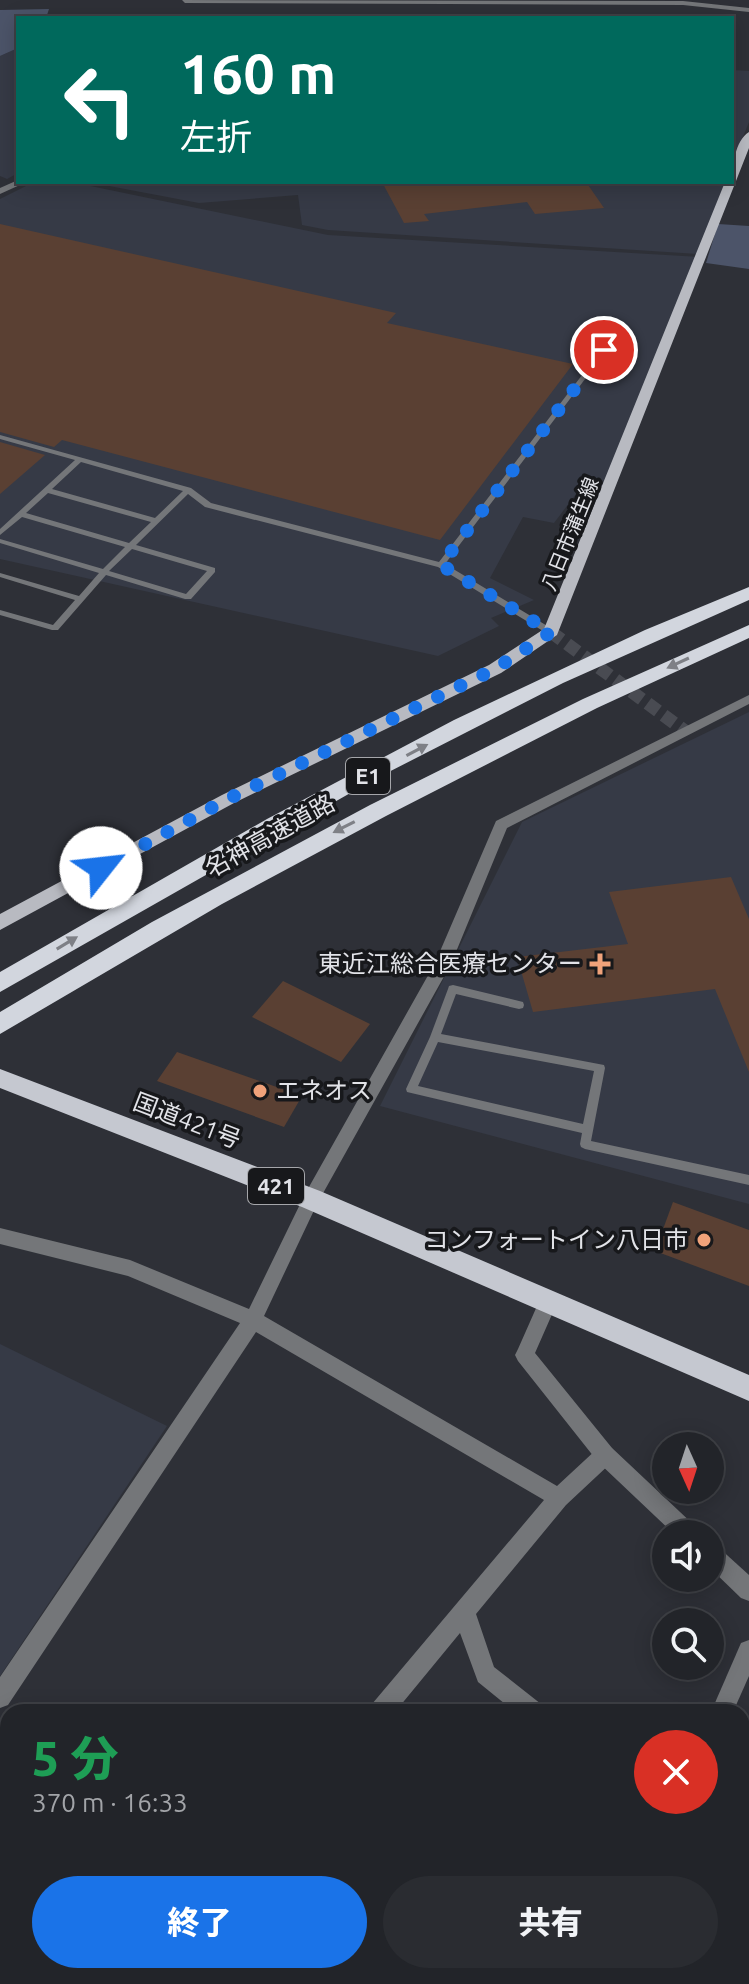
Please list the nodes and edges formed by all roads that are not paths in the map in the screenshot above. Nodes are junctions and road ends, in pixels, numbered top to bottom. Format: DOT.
graph roads {
  1 [pos="397,0"];
  2 [pos="185,4"];
  3 [pos="749,10"];
  4 [pos="749,135"];
  5 [pos="734,172"];
  6 [pos="729,184"];
  7 [pos="604,350"];
  8 [pos="0,437"];
  9 [pos="79,460"];
  10 [pos="47,490"];
  11 [pos="188,490"];
  12 [pos="21,514"];
  13 [pos="157,521"];
  14 [pos="0,533"];
  15 [pos="0,541"];
  16 [pos="131,546"];
  17 [pos="441,565"];
  18 [pos="105,571"];
  19 [pos="0,575"];
  20 [pos="10,578"];
  21 [pos="749,583"];
  22 [pos="0,587"];
  23 [pos="749,593"];
  24 [pos="81,599"];
  25 [pos="0,612"];
  26 [pos="749,631"];
  27 [pos="551,632"];
  28 [pos="749,699"];
  29 [pos="505,703"];
  30 [pos="0,923"];
  31 [pos="0,983"];
  32 [pos="519,1005"];
  33 [pos="0,1024"];
  34 [pos="435,1037"];
  35 [pos="0,1078"];
  36 [pos="588,1130"];
  37 [pos="749,1180"];
  38 [pos="311,1199"];
  39 [pos="0,1236"];
  40 [pos="548,1303"];
  41 [pos="253,1320"];
  42 [pos="749,1388"];
  43 [pos="605,1455"];
  44 [pos="559,1498"];
  45 [pos="674,1520"];
  46 [pos="724,1566"];
  47 [pos="749,1590"];
  48 [pos="464,1612"];
  49 [pos="749,1651"];
  50 [pos="0,1697"];
  51 [pos="387,1704"];
  52 [pos="523,1704"];
  53 [pos="726,1704"];
  1 -- 2 [label="street"];
  1 -- 3 [label="street"];
  4 -- 5 [label="main road, 八日市蒲生線"];
  6 -- 27 [label="main road, 八日市蒲生線"];
  7 -- 17 [label="lane"];
  8 -- 9 [label="lane"];
  9 -- 10 [label="lane"];
  9 -- 11 [label="lane"];
  10 -- 12 [label="lane"];
  10 -- 13 [label="lane"];
  11 -- 13 [label="lane"];
  11 -- 17 [label="lane"];
  12 -- 14 [label="lane"];
  12 -- 16 [label="lane"];
  13 -- 16 [label="lane"];
  15 -- 18 [label="lane"];
  16 -- 18 [label="lane"];
  16 -- 18 [label="lane"];
  17 -- 27 [label="lane"];
  18 -- 24 [label="lane"];
  19 -- 20 [label="lane"];
  20 -- 22 [label="lane"];
  20 -- 24 [label="lane"];
  21 -- 29 [label="highway"];
  23 -- 29 [label="highway, 名神高速道路 / E1"];
  24 -- 25 [label="lane"];
  26 -- 33 [label="highway, 名神高速道路 / E1, one-way"];
  27 -- 30 [label="main road"];
  28 -- 38 [label="street"];
  31 -- 29 [label="highway, 名神高速道路 / E1, one-way"];
  32 -- 34 [label="lane"];
  34 -- 36 [label="lane"];
  34 -- 36 [label="lane"];
  35 -- 38 [label="highway, 国道421号 / 421"];
  36 -- 37 [label="lane"];
  38 -- 40 [label="highway, 国道421号 / 421"];
  38 -- 41 [label="street"];
  39 -- 41 [label="street"];
  40 -- 42 [label="highway, 国道421号 / 421"];
  40 -- 43 [label="street"];
  41 -- 44 [label="street"];
  41 -- 50 [label="street"];
  43 -- 44 [label="street"];
  43 -- 45 [label="street"];
  44 -- 48 [label="street"];
  46 -- 47 [label="street"];
  48 -- 51 [label="street"];
  48 -- 52 [label="street"];
  49 -- 53 [label="street"];
}
